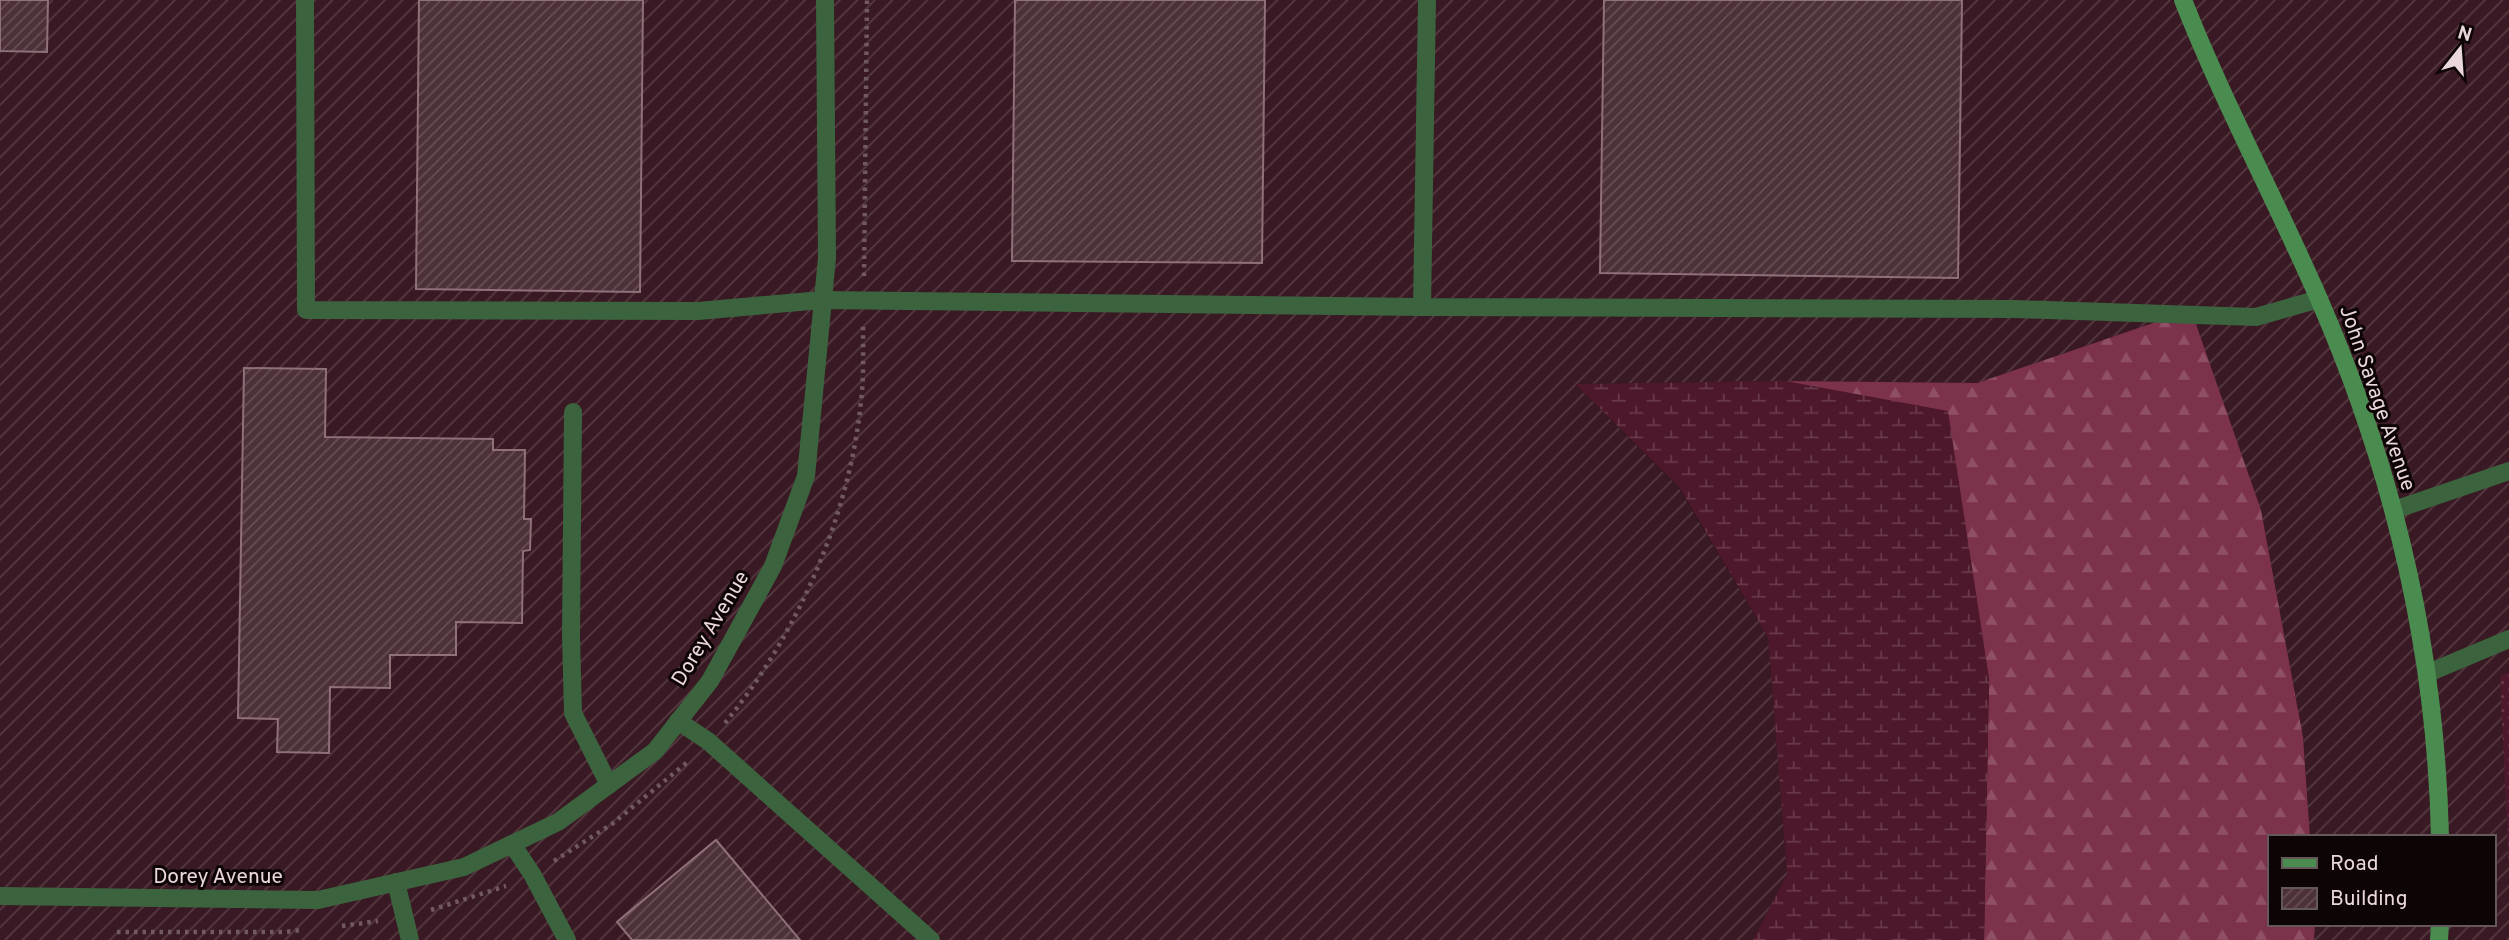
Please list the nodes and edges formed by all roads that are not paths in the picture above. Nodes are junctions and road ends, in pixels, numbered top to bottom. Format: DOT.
graph roads {
  1 [pos="305,0"];
  2 [pos="825,0"];
  3 [pos="1427,0"];
  4 [pos="2183,0"];
  5 [pos="2319,299"];
  6 [pos="822,300"];
  7 [pos="1422,307"];
  8 [pos="573,412"];
  9 [pos="2509,471"];
  10 [pos="2393,510"];
  11 [pos="2509,639"];
  12 [pos="2428,673"];
  13 [pos="678,721"];
  14 [pos="609,785"];
  15 [pos="2441,835"];
  16 [pos="512,844"];
  17 [pos="396,882"];
  18 [pos="0,896"];
  19 [pos="410,940"];
  20 [pos="567,940"];
  21 [pos="931,940"];
  1 -- 6 [label="street"];
  2 -- 6 [label="street, Dorey Avenue"];
  3 -- 7 [label="street"];
  4 -- 5 [label="main road, John Savage Avenue"];
  5 -- 7 [label="street"];
  5 -- 10 [label="main road, John Savage Avenue"];
  6 -- 7 [label="street"];
  6 -- 13 [label="street, Dorey Avenue"];
  8 -- 14 [label="street"];
  9 -- 10 [label="street"];
  10 -- 12 [label="main road, John Savage Avenue"];
  11 -- 12 [label="street"];
  12 -- 15 [label="main road, John Savage Avenue"];
  13 -- 14 [label="street, Dorey Avenue"];
  13 -- 21 [label="street"];
  14 -- 16 [label="street, Dorey Avenue"];
  16 -- 17 [label="street, Dorey Avenue"];
  16 -- 20 [label="street"];
  17 -- 18 [label="street, Dorey Avenue"];
  17 -- 19 [label="street"];
}
